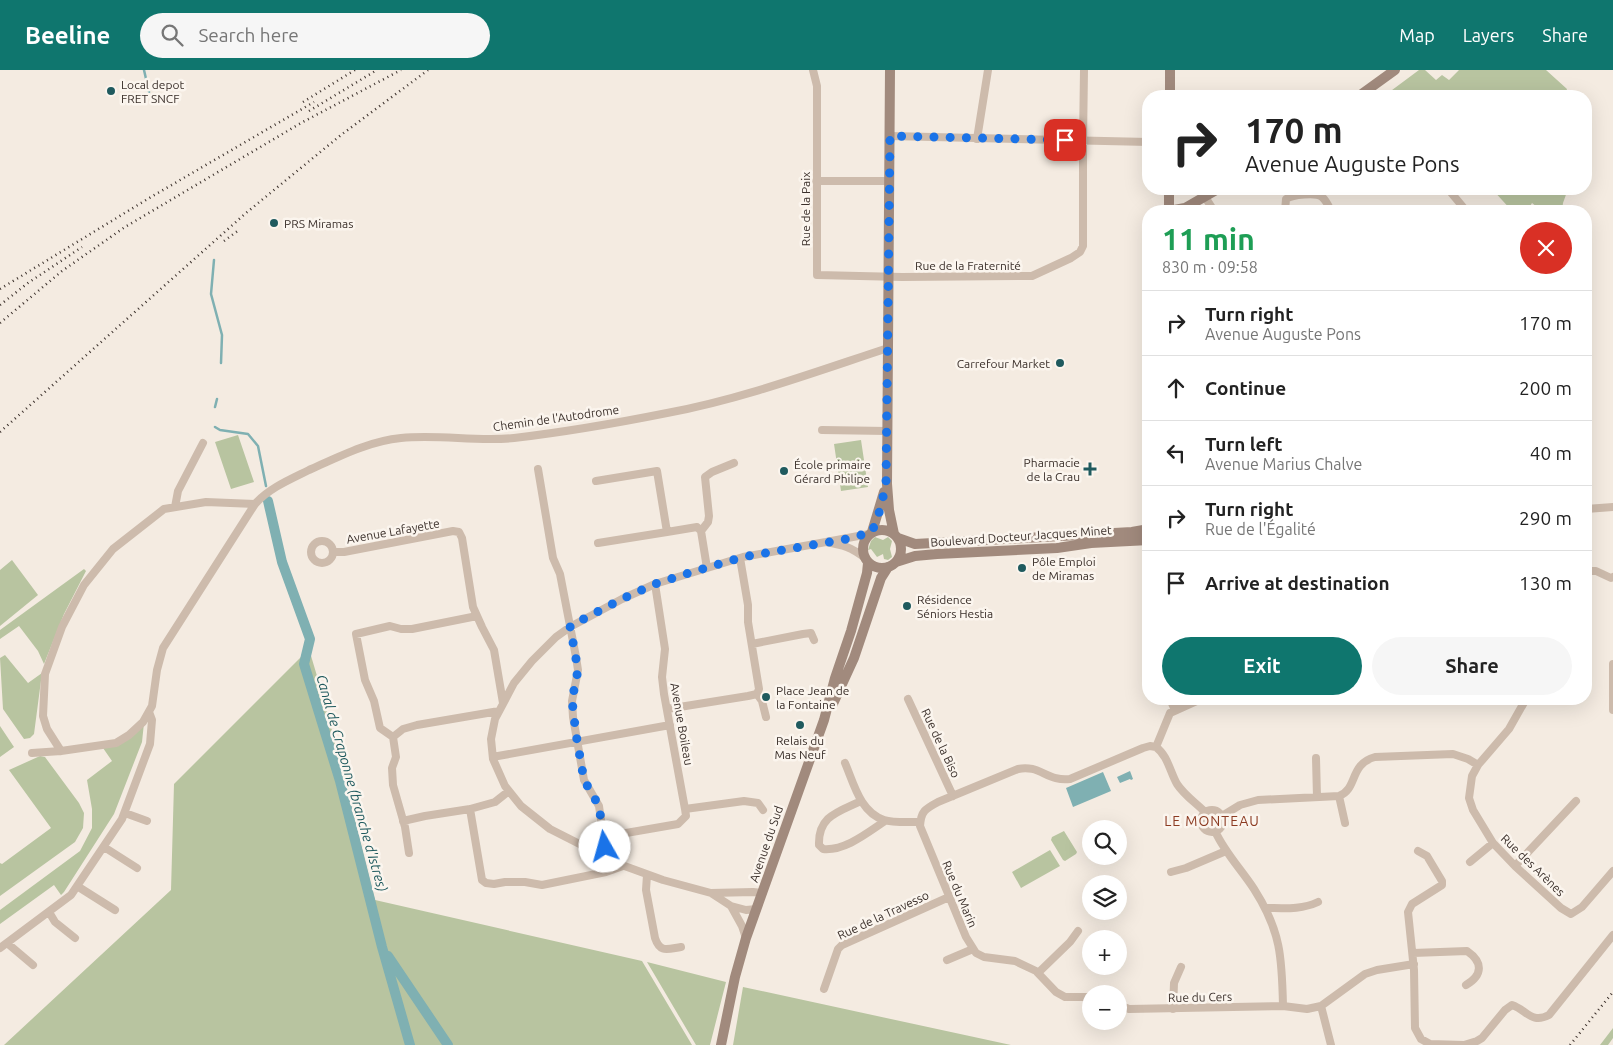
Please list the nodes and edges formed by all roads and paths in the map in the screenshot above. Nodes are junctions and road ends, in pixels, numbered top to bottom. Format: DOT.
graph roads {
  1 [pos="813,70"];
  2 [pos="890,70"];
  3 [pos="988,70"];
  4 [pos="1084,70"];
  5 [pos="1170,70"];
  6 [pos="1395,70"];
  7 [pos="1170,90"];
  8 [pos="1367,90"];
  9 [pos="890,136"];
  10 [pos="977,139"];
  11 [pos="1083,140"];
  12 [pos="1142,142"];
  13 [pos="816,181"];
  14 [pos="889,181"];
  15 [pos="1208,195"];
  16 [pos="1291,195"];
  17 [pos="1310,195"];
  18 [pos="1320,195"];
  19 [pos="1453,195"];
  20 [pos="1205,197"];
  21 [pos="1190,205"];
  22 [pos="1210,205"];
  23 [pos="1328,205"];
  24 [pos="1462,205"];
  25 [pos="888,276"];
  26 [pos="888,348"];
  27 [pos="822,430"];
  28 [pos="887,430"];
  29 [pos="203,443"];
  30 [pos="734,463"];
  31 [pos="538,469"];
  32 [pos="596,481"];
  33 [pos="886,484"];
  34 [pos="255,504"];
  35 [pos="175,507"];
  36 [pos="1613,507"];
  37 [pos="1592,509"];
  38 [pos="1142,530"];
  39 [pos="701,531"];
  40 [pos="667,532"];
  41 [pos="871,533"];
  42 [pos="896,536"];
  43 [pos="1142,540"];
  44 [pos="826,542"];
  45 [pos="598,543"];
  46 [pos="334,552"];
  47 [pos="740,558"];
  48 [pos="867,561"];
  49 [pos="892,565"];
  50 [pos="706,568"];
  51 [pos="1592,571"];
  52 [pos="1613,577"];
  53 [pos="655,584"];
  54 [pos="477,616"];
  55 [pos="570,626"];
  56 [pos="814,640"];
  57 [pos="752,644"];
  58 [pos="1613,664"];
  59 [pos="757,694"];
  60 [pos="908,700"];
  61 [pos="503,703"];
  62 [pos="1173,705"];
  63 [pos="1187,705"];
  64 [pos="1523,705"];
  65 [pos="667,709"];
  66 [pos="1175,710"];
  67 [pos="1613,710"];
  68 [pos="499,711"];
  69 [pos="149,712"];
  70 [pos="766,718"];
  71 [pos="824,720"];
  72 [pos="670,725"];
  73 [pos="393,737"];
  74 [pos="577,742"];
  75 [pos="1156,747"];
  76 [pos="61,750"];
  77 [pos="32,753"];
  78 [pos="493,756"];
  79 [pos="1316,758"];
  80 [pos="845,764"];
  81 [pos="1478,765"];
  82 [pos="509,791"];
  83 [pos="953,796"];
  84 [pos="1338,796"];
  85 [pos="1317,797"];
  86 [pos="1576,801"];
  87 [pos="861,802"];
  88 [pos="470,809"];
  89 [pos="685,809"];
  90 [pos="762,810"];
  91 [pos="1205,812"];
  92 [pos="125,813"];
  93 [pos="1222,816"];
  94 [pos="147,821"];
  95 [pos="403,821"];
  96 [pos="885,821"];
  97 [pos="920,822"];
  98 [pos="1345,823"];
  99 [pos="1215,831"];
  100 [pos="603,837"];
  101 [pos="1493,843"];
  102 [pos="104,847"];
  103 [pos="1226,851"];
  104 [pos="1418,852"];
  105 [pos="409,853"];
  106 [pos="600,855"];
  107 [pos="1470,862"];
  108 [pos="623,866"];
  109 [pos="1515,866"];
  110 [pos="137,868"];
  111 [pos="1613,871"];
  112 [pos="1171,872"];
  113 [pos="648,875"];
  114 [pos="77,886"];
  115 [pos="711,893"];
  116 [pos="762,894"];
  117 [pos="949,897"];
  118 [pos="1318,902"];
  119 [pos="731,906"];
  120 [pos="1265,908"];
  121 [pos="756,909"];
  122 [pos="115,910"];
  123 [pos="48,912"];
  124 [pos="1078,930"];
  125 [pos="1613,935"];
  126 [pos="75,938"];
  127 [pos="746,938"];
  128 [pos="3,946"];
  129 [pos="681,947"];
  130 [pos="972,949"];
  131 [pos="1412,952"];
  132 [pos="947,960"];
  133 [pos="1414,964"];
  134 [pos="34,965"];
  135 [pos="1181,967"];
  136 [pos="1038,973"];
  137 [pos="1466,986"];
  138 [pos="824,989"];
  139 [pos="1082,997"];
  140 [pos="1283,1006"];
  141 [pos="1321,1006"];
  142 [pos="1127,1008"];
  143 [pos="1173,1008"];
  144 [pos="720,1045"];
  145 [pos="1330,1045"];
  146 [pos="1435,1045"];
  1 -- 13 [label="street, Rue de la Paix"];
  2 -- 9 [label="main road"];
  3 -- 10 [label="street"];
  4 -- 11 [label="street, Rue de la Fraternité"];
  5 -- 7 [label="main road"];
  6 -- 8 [label="main road"];
  9 -- 10 [label="street"];
  9 -- 14 [label="main road"];
  10 -- 11 [label="street"];
  11 -- 12 [label="street"];
  11 -- 25 [label="street, Rue de la Fraternité"];
  13 -- 14 [label="street"];
  13 -- 25 [label="street, Rue de la Paix"];
  14 -- 25 [label="main road"];
  15 -- 20 [label="main road"];
  16 -- 17 [label="street"];
  18 -- 23 [label="street"];
  19 -- 24 [label="street"];
  20 -- 21 [label="main road"];
  20 -- 22 [label="street"];
  25 -- 26 [label="main road"];
  26 -- 28 [label="main road"];
  26 -- 34 [label="street, Chemin de l'Autodrome"];
  27 -- 28 [label="street"];
  28 -- 33 [label="main road"];
  29 -- 35 [label="street"];
  30 -- 39 [label="street"];
  31 -- 55 [label="street"];
  32 -- 40 [label="street"];
  33 -- 41 [label="main road"];
  33 -- 42 [label="main road"];
  34 -- 35 [label="street"];
  34 -- 69 [label="street, Chemin de l'Autodrome"];
  35 -- 76 [label="street"];
  36 -- 37 [label="street"];
  38 -- 42 [label="main road, Boulevard Docteur Jacques Minet"];
  39 -- 40 [label="street"];
  39 -- 50 [label="street"];
  40 -- 45 [label="street"];
  41 -- 42 [label="main road"];
  41 -- 44 [label="street"];
  41 -- 48 [label="main road"];
  42 -- 49 [label="main road"];
  43 -- 49 [label="main road, Boulevard Docteur Jacques Minet"];
  44 -- 47 [label="street"];
  44 -- 48 [label="street"];
  46 -- 54 [label="street, Avenue Lafayette"];
  47 -- 50 [label="street"];
  47 -- 57 [label="street"];
  48 -- 49 [label="main road"];
  48 -- 71 [label="main road, Avenue du Sud"];
  49 -- 71 [label="main road, Avenue du Sud"];
  50 -- 53 [label="street"];
  51 -- 52 [label="street"];
  53 -- 55 [label="street"];
  53 -- 65 [label="street, Avenue Boileau"];
  54 -- 61 [label="street, Avenue Lafayette"];
  54 -- 73 [label="street"];
  55 -- 61 [label="street"];
  55 -- 74 [label="street"];
  56 -- 57 [label="street"];
  57 -- 59 [label="street"];
  58 -- 67 [label="street"];
  59 -- 65 [label="street"];
  59 -- 70 [label="street"];
  60 -- 83 [label="street, Rue de la Biso"];
  61 -- 68 [label="street"];
  62 -- 66 [label="street"];
  63 -- 66 [label="street"];
  64 -- 81 [label="street, Rue des Arènes"];
  65 -- 72 [label="street, Avenue Boileau"];
  66 -- 75 [label="street"];
  68 -- 73 [label="street"];
  68 -- 78 [label="street"];
  69 -- 76 [label="street"];
  69 -- 92 [label="street"];
  71 -- 116 [label="main road, Avenue du Sud"];
  72 -- 74 [label="street"];
  72 -- 89 [label="street, Avenue Boileau"];
  73 -- 95 [label="street"];
  74 -- 78 [label="street"];
  74 -- 100 [label="street"];
  75 -- 83 [label="street"];
  75 -- 91 [label="street"];
  76 -- 77 [label="street"];
  78 -- 82 [label="street"];
  79 -- 85 [label="street"];
  80 -- 87 [label="street"];
  81 -- 84 [label="street"];
  81 -- 101 [label="street, Rue des Arènes"];
  82 -- 88 [label="street"];
  82 -- 106 [label="street"];
  83 -- 97 [label="street"];
  84 -- 85 [label="street"];
  84 -- 98 [label="street"];
  85 -- 93 [label="street"];
  86 -- 109 [label="street"];
  87 -- 96 [label="street"];
  87 -- 96 [label="street"];
  88 -- 95 [label="street"];
  88 -- 108 [label="street"];
  89 -- 90 [label="street"];
  89 -- 100 [label="street"];
  91 -- 93 [label="street"];
  91 -- 99 [label="street"];
  92 -- 94 [label="street"];
  92 -- 102 [label="street"];
  93 -- 99 [label="street"];
  95 -- 105 [label="street"];
  96 -- 97 [label="street"];
  97 -- 117 [label="street, Rue du Marin"];
  99 -- 103 [label="street"];
  100 -- 106 [label="street"];
  101 -- 107 [label="street"];
  101 -- 109 [label="street, Rue des Arènes"];
  102 -- 110 [label="street"];
  102 -- 114 [label="street"];
  103 -- 112 [label="street"];
  103 -- 120 [label="street"];
  104 -- 131 [label="street"];
  106 -- 108 [label="street"];
  108 -- 113 [label="street"];
  109 -- 111 [label="street, Rue des Arènes"];
  113 -- 115 [label="street"];
  113 -- 129 [label="street"];
  114 -- 122 [label="street"];
  114 -- 123 [label="street"];
  115 -- 116 [label="street"];
  115 -- 119 [label="street"];
  116 -- 121 [label="main road, Avenue du Sud"];
  117 -- 130 [label="street, Rue du Marin"];
  117 -- 138 [label="street, Rue de la Travesso"];
  118 -- 120 [label="street"];
  119 -- 121 [label="street"];
  119 -- 127 [label="street"];
  120 -- 140 [label="street"];
  121 -- 127 [label="main road, Avenue du Sud"];
  123 -- 126 [label="street"];
  123 -- 128 [label="street"];
  124 -- 136 [label="street"];
  125 -- 146 [label="street"];
  127 -- 144 [label="main road, Avenue du Sud"];
  128 -- 134 [label="street"];
  130 -- 132 [label="street"];
  130 -- 136 [label="street"];
  131 -- 133 [label="street"];
  131 -- 137 [label="street"];
  133 -- 141 [label="street"];
  133 -- 146 [label="street"];
  135 -- 143 [label="street"];
  136 -- 139 [label="street"];
  140 -- 141 [label="street, Rue du Cers"];
  140 -- 143 [label="street, Rue du Cers"];
  141 -- 145 [label="street"];
  142 -- 143 [label="street, Rue du Cers"];
}
